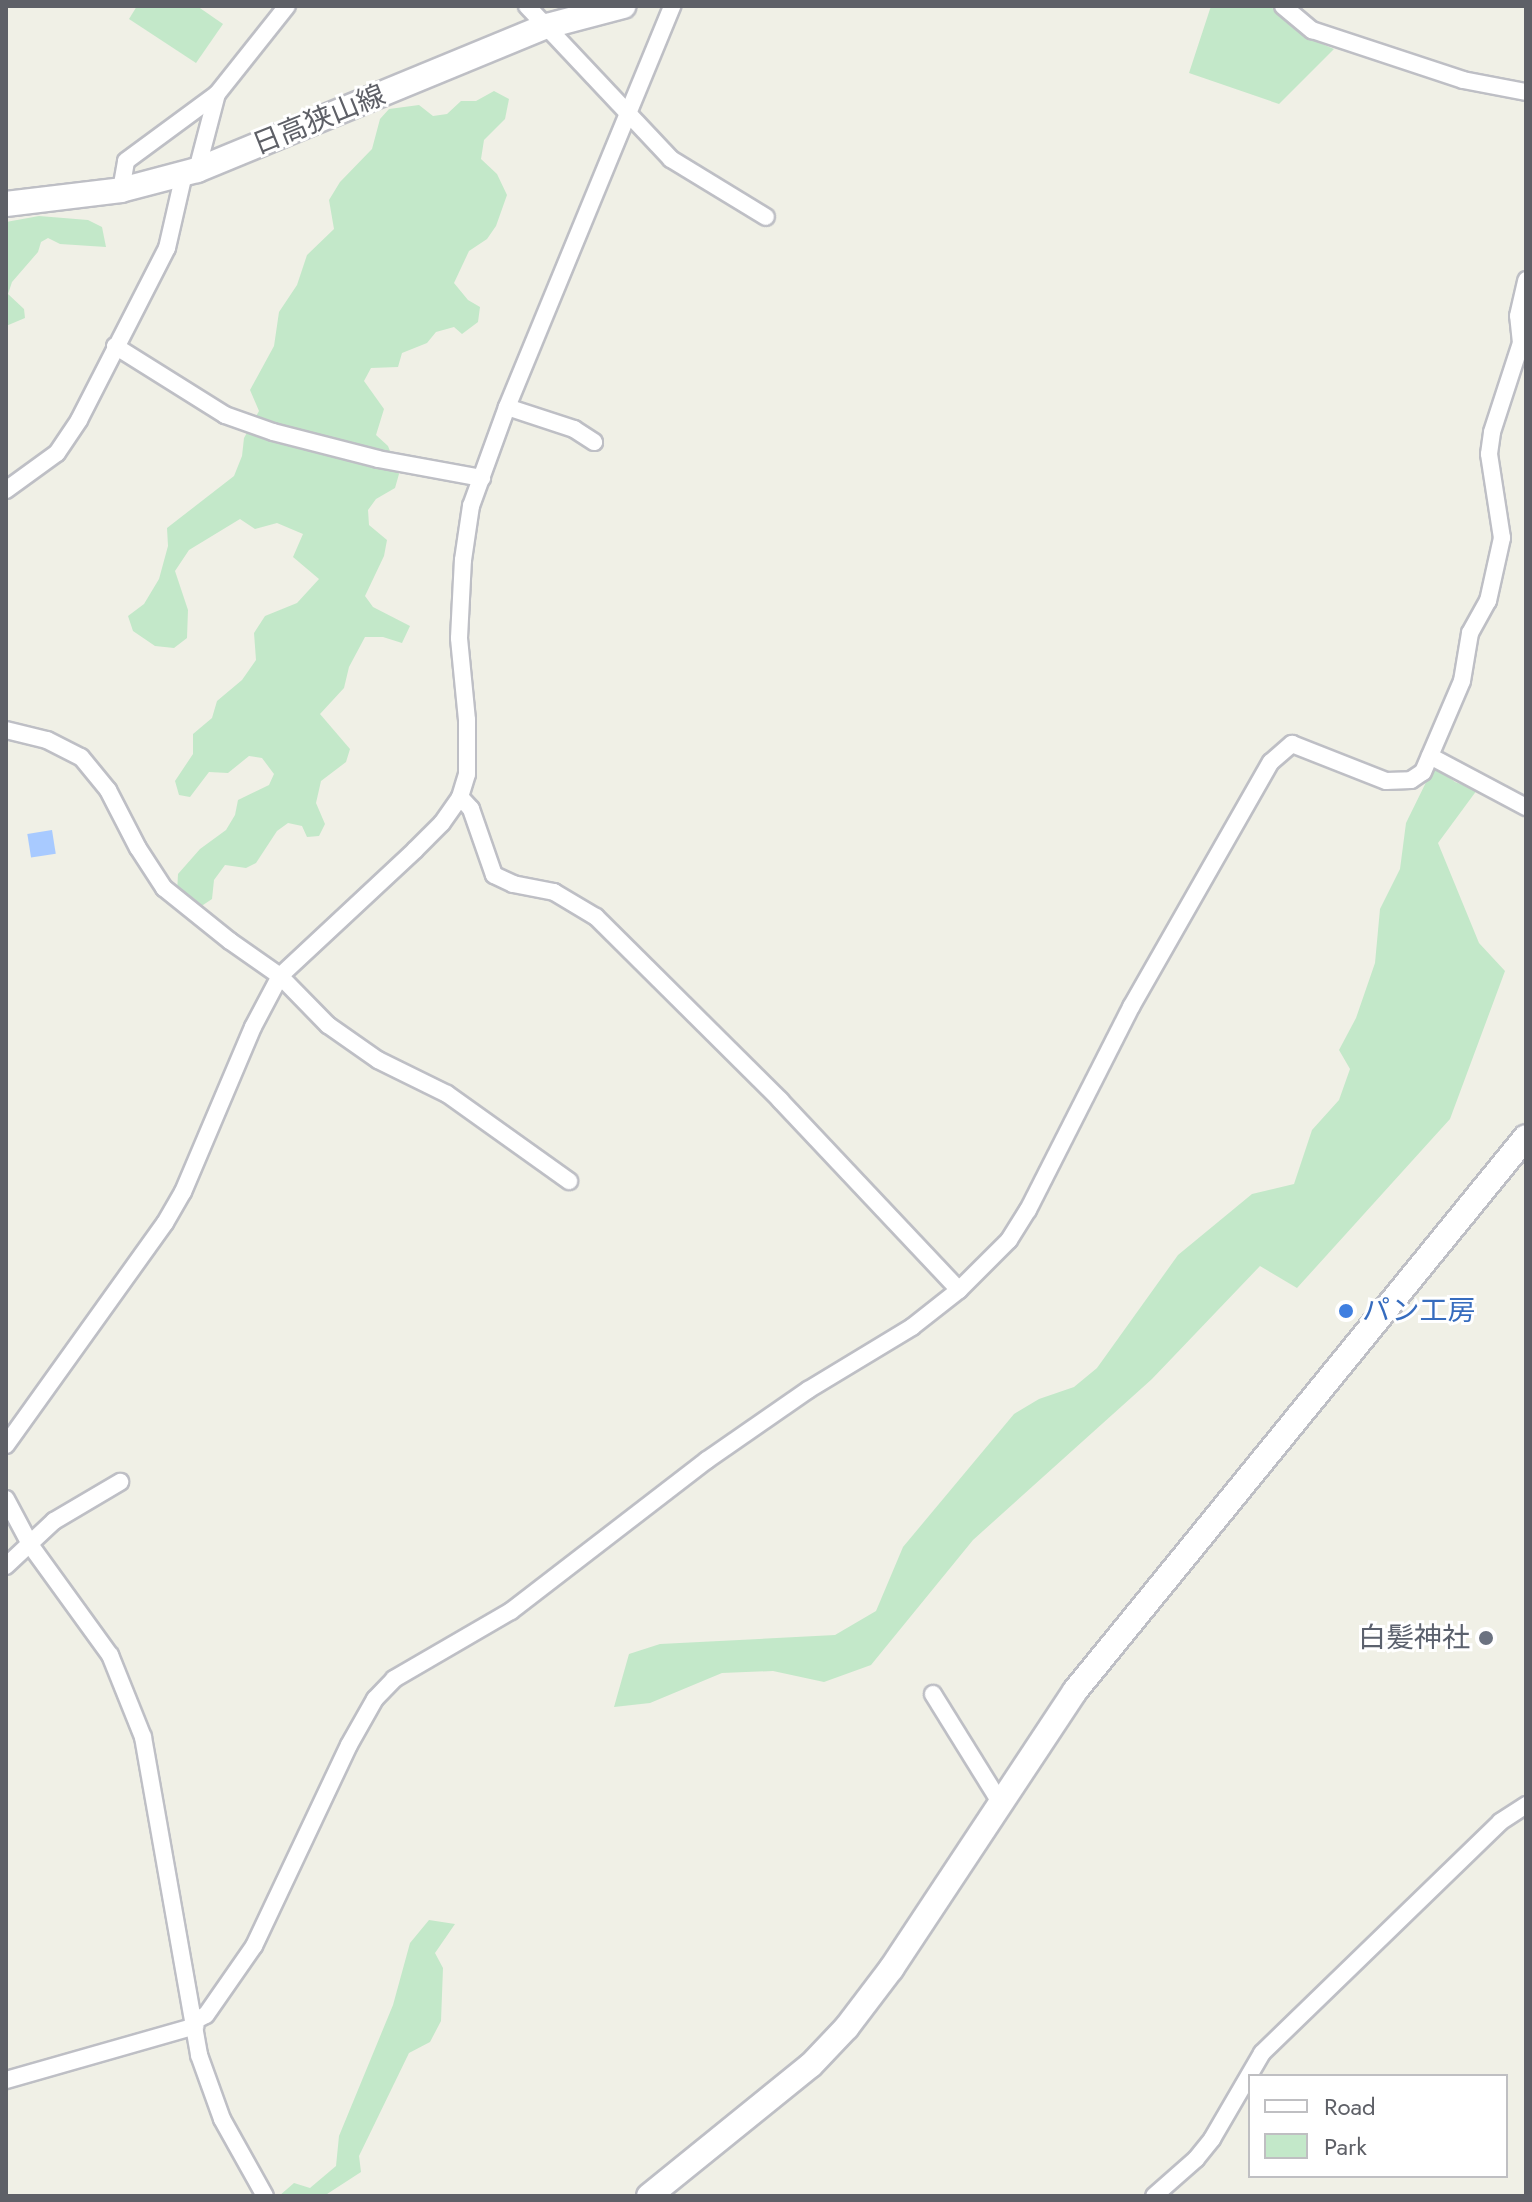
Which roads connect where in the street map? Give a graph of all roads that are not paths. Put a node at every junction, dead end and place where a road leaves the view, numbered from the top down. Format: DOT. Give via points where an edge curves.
graph roads {
  1 [pos="287,6"];
  2 [pos="527,6"];
  3 [pos="623,6"];
  4 [pos="672,6"];
  5 [pos="1283,6"];
  6 [pos="547,26"];
  7 [pos="1526,92"];
  8 [pos="217,94"];
  9 [pos="627,109"];
  10 [pos="191,172"];
  11 [pos="121,190"];
  12 [pos="6,204"];
  13 [pos="766,217"];
  14 [pos="1526,280"];
  15 [pos="115,346"];
  16 [pos="507,407"];
  17 [pos="594,442"];
  18 [pos="482,478"];
  19 [pos="6,490"];
  20 [pos="6,730"];
  21 [pos="1430,756"];
  22 [pos="460,797"];
  23 [pos="1526,807"];
  24 [pos="280,976"];
  25 [pos="1526,1137"];
  26 [pos="569,1181"];
  27 [pos="959,1290"];
  28 [pos="6,1445"];
  29 [pos="120,1482"];
  30 [pos="6,1499"];
  31 [pos="31,1546"];
  32 [pos="6,1566"];
  33 [pos="933,1694"];
  34 [pos="1000,1802"];
  35 [pos="1526,1805"];
  36 [pos="194,2024"];
  37 [pos="1250,2074"];
  38 [pos="1248,2077"];
  39 [pos="6,2080"];
  40 [pos="265,2196"];
  41 [pos="649,2196"];
  42 [pos="1154,2196"];
  1 -- 8 [label="street"];
  2 -- 6 [label="street"];
  3 -- 6 [label="street, 日高狭山線"];
  4 -- 9 [label="street"];
  5 -- 7 [label="street" via="1312,30 1463,80"];
  6 -- 9 [label="street"];
  6 -- 10 [label="street, 日高狭山線"];
  8 -- 10 [label="street"];
  8 -- 11 [label="street" via="126,161"];
  9 -- 13 [label="street" via="671,159"];
  9 -- 16 [label="street"];
  10 -- 11 [label="street, 日高狭山線"];
  10 -- 15 [label="street" via="167,248"];
  11 -- 12 [label="street, 日高狭山線"];
  14 -- 21 [label="street" via="1518,316 1521,343 1489,454 1502,538 1488,601 1470,633 1462,681"];
  15 -- 18 [label="street" via="225,415 378,459"];
  15 -- 19 [label="street" via="57,453"];
  16 -- 17 [label="street" via="574,429"];
  16 -- 18 [label="street"];
  18 -- 22 [label="street" via="471,506 463,560 459,638 467,774"];
  20 -- 24 [label="street" via="47,740 81,757 108,790 164,888"];
  21 -- 23 [label="street"];
  21 -- 27 [label="street" via="1423,772 1396,783 1292,744 1271,762 1131,1007 1028,1210 1009,1240"];
  22 -- 24 [label="street" via="415,850"];
  22 -- 27 [label="street" via="471,809 494,875 576,901 596,917 780,1100"];
  24 -- 26 [label="street" via="358,1048 447,1094"];
  24 -- 28 [label="street" via="171,1213"];
  25 -- 34 [label="street" via="1117,1635"];
  27 -- 36 [label="street" via="912,1327 707,1460 511,1611 394,1679 375,1699 349,1745 254,1946 206,2015"];
  29 -- 31 [label="street" via="54,1521"];
  30 -- 31 [label="street"];
  31 -- 32 [label="street"];
  31 -- 36 [label="street" via="110,1655 143,1737"];
  33 -- 34 [label="street"];
  34 -- 41 [label="street" via="847,2027 811,2065"];
  35 -- 37 [label="street" via="1500,1822 1262,2053"];
  36 -- 39 [label="street"];
  36 -- 40 [label="street" via="222,2119"];
  38 -- 42 [label="street" via="1212,2139"];
}
